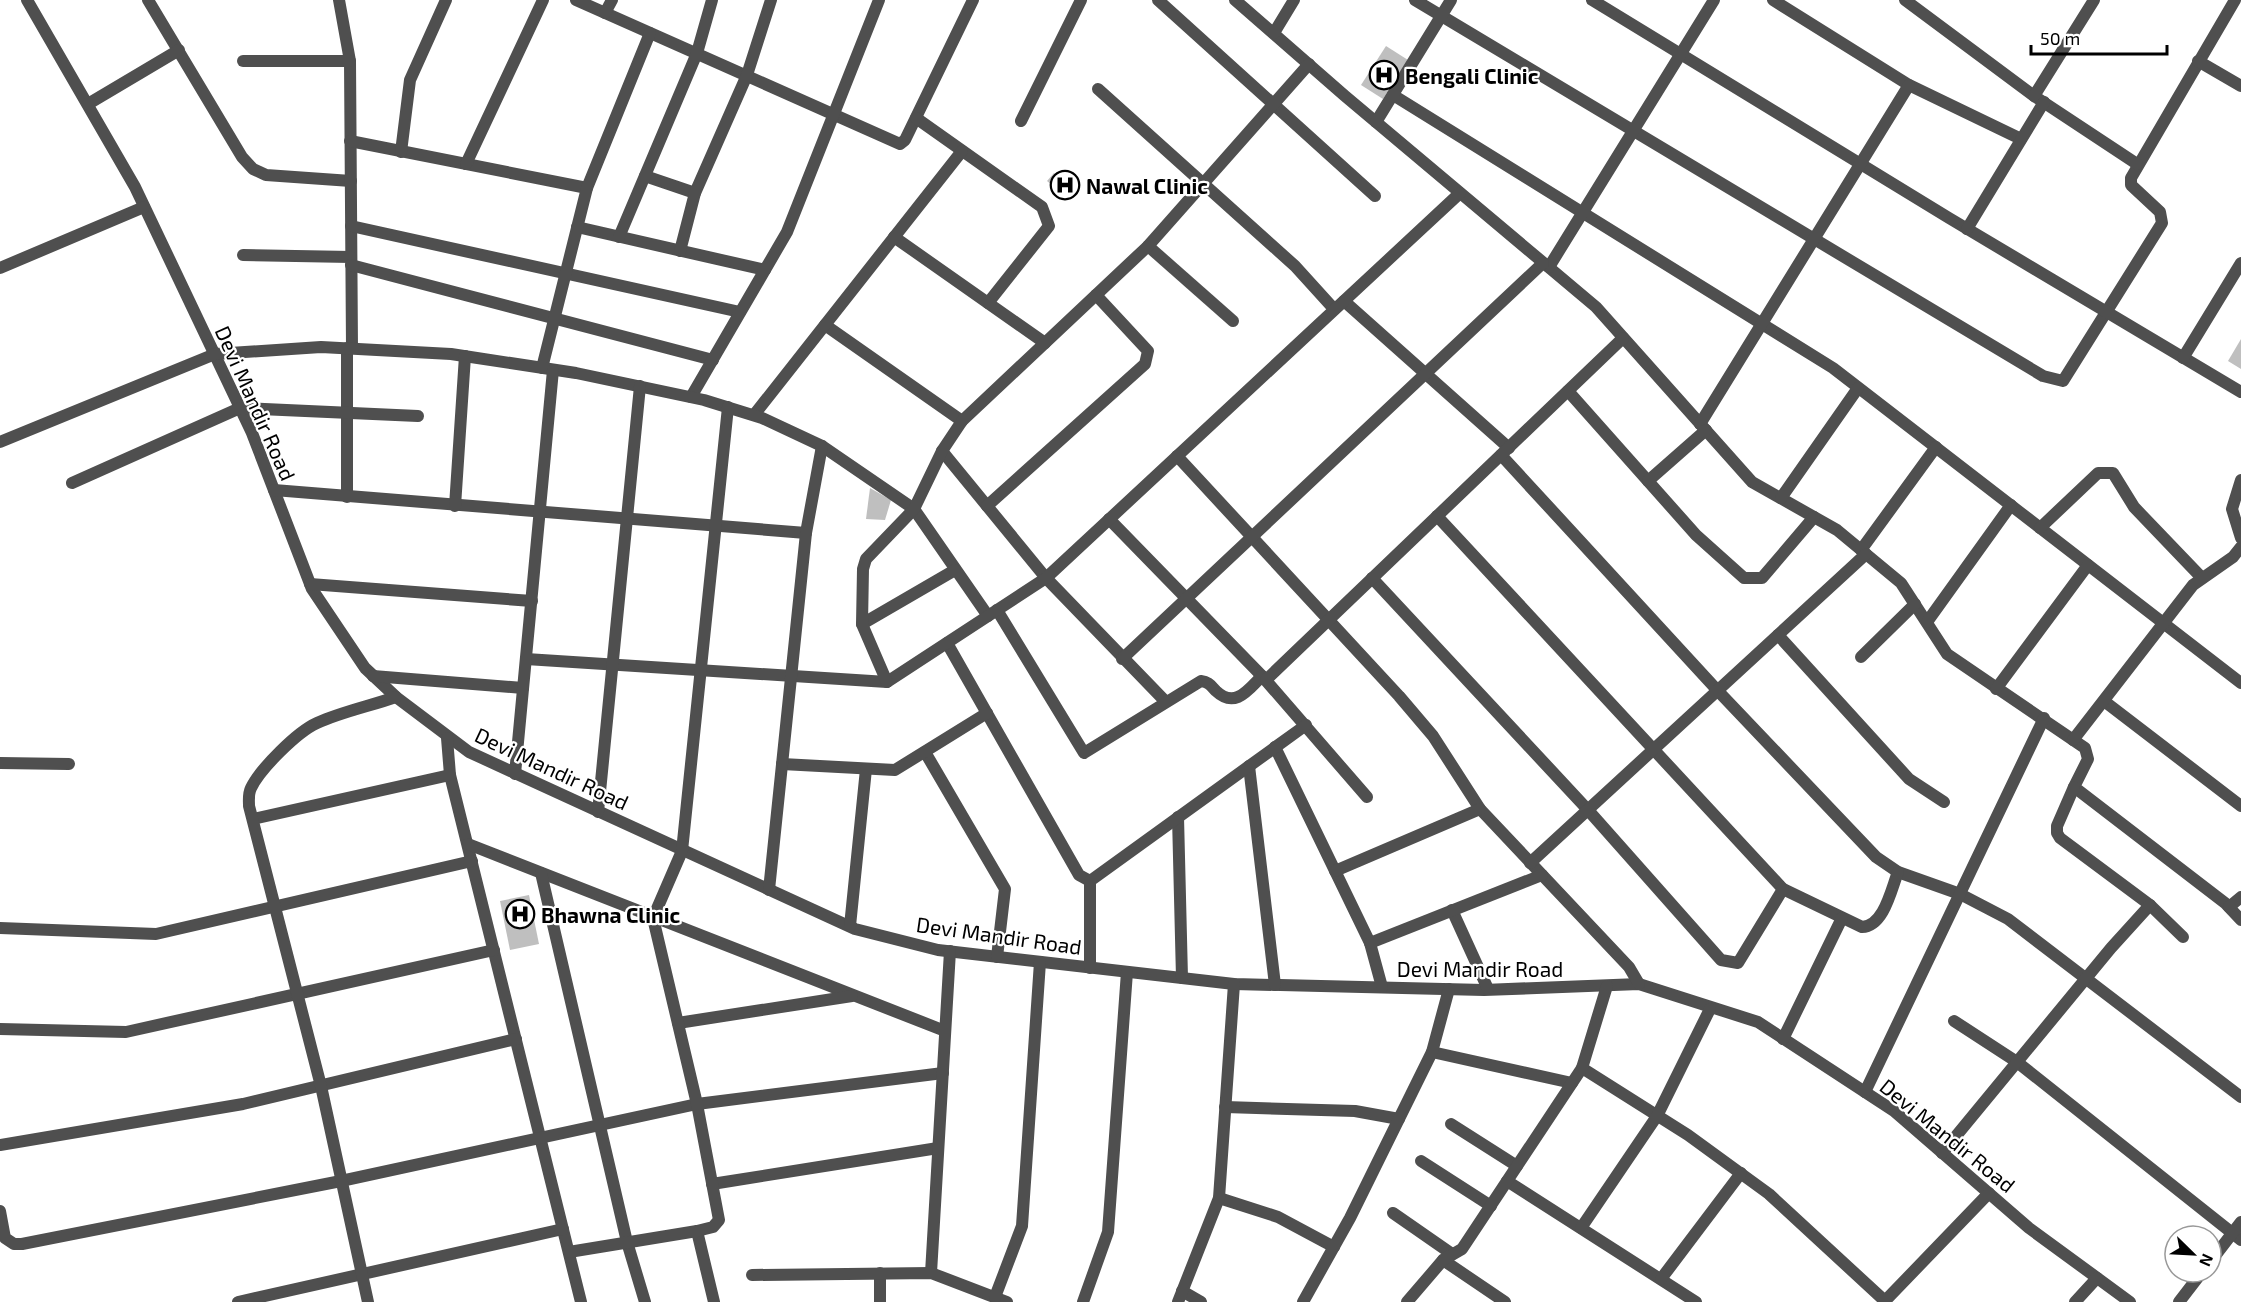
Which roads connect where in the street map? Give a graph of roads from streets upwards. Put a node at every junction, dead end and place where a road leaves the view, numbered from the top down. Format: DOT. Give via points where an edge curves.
graph roads {
  1 [pos="27,0"];
  2 [pos="148,0"];
  3 [pos="339,0"];
  4 [pos="446,0"];
  5 [pos="543,0"];
  6 [pos="576,0"];
  7 [pos="612,0"];
  8 [pos="712,0"];
  9 [pos="771,0"];
  10 [pos="879,0"];
  11 [pos="973,0"];
  12 [pos="1081,0"];
  13 [pos="1158,0"];
  14 [pos="1235,0"];
  15 [pos="1294,0"];
  16 [pos="1415,0"];
  17 [pos="1451,0"];
  18 [pos="1592,0"];
  19 [pos="1714,0"];
  20 [pos="1773,0"];
  21 [pos="2094,0"];
  22 [pos="2235,0"];
  23 [pos="1913,2"];
  24 [pos="605,13"];
  25 [pos="1441,16"];
  26 [pos="650,33"];
  27 [pos="1274,33"];
  28 [pos="179,50"];
  29 [pos="697,53"];
  30 [pos="1680,54"];
  31 [pos="243,61"];
  32 [pos="350,61"];
  33 [pos="2198,61"];
  34 [pos="1308,64"];
  35 [pos="747,75"];
  36 [pos="1909,85"];
  37 [pos="2241,86"];
  38 [pos="1098,89"];
  39 [pos="1393,95"];
  40 [pos="2039,99"];
  41 [pos="88,105"];
  42 [pos="1273,105"];
  43 [pos="832,113"];
  44 [pos="916,118"];
  45 [pos="1021,121"];
  46 [pos="1376,123"];
  47 [pos="1633,131"];
  48 [pos="2021,139"];
  49 [pos="350,141"];
  50 [pos="962,151"];
  51 [pos="401,152"];
  52 [pos="466,164"];
  53 [pos="1861,164"];
  54 [pos="2137,165"];
  55 [pos="645,176"];
  56 [pos="351,181"];
  57 [pos="1203,184"];
  58 [pos="587,188"];
  59 [pos="695,193"];
  60 [pos="1460,193"];
  61 [pos="1375,196"];
  62 [pos="144,207"];
  63 [pos="1583,213"];
  64 [pos="351,226"];
  65 [pos="577,227"];
  66 [pos="1966,229"];
  67 [pos="619,237"];
  68 [pos="894,237"];
  69 [pos="1814,241"];
  70 [pos="1148,246"];
  71 [pos="680,251"];
  72 [pos="243,255"];
  73 [pos="351,261"];
  74 [pos="2241,262"];
  75 [pos="1546,265"];
  76 [pos="0,268"];
  77 [pos="765,270"];
  78 [pos="565,273"];
  79 [pos="1096,295"];
  80 [pos="1344,301"];
  81 [pos="988,303"];
  82 [pos="1334,309"];
  83 [pos="740,312"];
  84 [pos="2106,312"];
  85 [pos="554,318"];
  86 [pos="1233,321"];
  87 [pos="825,324"];
  88 [pos="1762,324"];
  89 [pos="1623,338"];
  90 [pos="1046,343"];
  91 [pos="349,348"];
  92 [pos="215,354"];
  93 [pos="465,356"];
  94 [pos="2183,358"];
  95 [pos="713,360"];
  96 [pos="547,369"];
  97 [pos="1426,372"];
  98 [pos="640,386"];
  99 [pos="1858,388"];
  100 [pos="1568,391"];
  101 [pos="2241,392"];
  102 [pos="691,397"];
  103 [pos="728,407"];
  104 [pos="240,408"];
  105 [pos="347,413"];
  106 [pos="754,415"];
  107 [pos="418,416"];
  108 [pos="962,421"];
  109 [pos="1703,427"];
  110 [pos="0,442"];
  111 [pos="822,446"];
  112 [pos="1936,447"];
  113 [pos="942,451"];
  114 [pos="1505,451"];
  115 [pos="1177,456"];
  116 [pos="2241,480"];
  117 [pos="1648,481"];
  118 [pos="72,483"];
  119 [pos="274,490"];
  120 [pos="347,496"];
  121 [pos="1781,498"];
  122 [pos="2011,505"];
  123 [pos="455,506"];
  124 [pos="987,507"];
  125 [pos="914,509"];
  126 [pos="540,512"];
  127 [pos="1437,516"];
  128 [pos="1814,517"];
  129 [pos="627,519"];
  130 [pos="1109,519"];
  131 [pos="716,526"];
  132 [pos="2040,528"];
  133 [pos="806,533"];
  134 [pos="1251,537"];
  135 [pos="2241,538"];
  136 [pos="2241,547"];
  137 [pos="1863,552"];
  138 [pos="2088,564"];
  139 [pos="955,570"];
  140 [pos="1372,578"];
  141 [pos="2202,578"];
  142 [pos="1046,579"];
  143 [pos="310,584"];
  144 [pos="1187,597"];
  145 [pos="532,601"];
  146 [pos="1915,604"];
  147 [pos="993,613"];
  148 [pos="1328,620"];
  149 [pos="1927,622"];
  150 [pos="2165,623"];
  151 [pos="862,624"];
  152 [pos="1778,635"];
  153 [pos="947,643"];
  154 [pos="1860,657"];
  155 [pos="526,658"];
  156 [pos="1122,659"];
  157 [pos="612,664"];
  158 [pos="701,670"];
  159 [pos="373,676"];
  160 [pos="791,676"];
  161 [pos="1264,678"];
  162 [pos="887,682"];
  163 [pos="2241,682"];
  164 [pos="524,688"];
  165 [pos="1996,689"];
  166 [pos="1718,691"];
  167 [pos="396,697"];
  168 [pos="1164,701"];
  169 [pos="2104,701"];
  170 [pos="987,713"];
  171 [pos="2044,718"];
  172 [pos="1306,724"];
  173 [pos="447,738"];
  174 [pos="2073,740"];
  175 [pos="1275,747"];
  176 [pos="1652,751"];
  177 [pos="925,752"];
  178 [pos="0,763"];
  179 [pos="69,764"];
  180 [pos="782,764"];
  181 [pos="1249,766"];
  182 [pos="866,769"];
  183 [pos="515,774"];
  184 [pos="450,775"];
  185 [pos="2074,787"];
  186 [pos="1367,797"];
  187 [pos="1944,802"];
  188 [pos="2241,806"];
  189 [pos="1480,809"];
  190 [pos="1588,810"];
  191 [pos="597,812"];
  192 [pos="1178,817"];
  193 [pos="253,819"];
  194 [pos="468,844"];
  195 [pos="682,851"];
  196 [pos="472,861"];
  197 [pos="1530,863"];
  198 [pos="1335,871"];
  199 [pos="1898,872"];
  200 [pos="541,873"];
  201 [pos="1542,875"];
  202 [pos="1090,881"];
  203 [pos="1783,889"];
  204 [pos="769,890"];
  205 [pos="1960,894"];
  206 [pos="2241,897"];
  207 [pos="2150,905"];
  208 [pos="276,907"];
  209 [pos="2229,908"];
  210 [pos="1452,910"];
  211 [pos="653,918"];
  212 [pos="1842,918"];
  213 [pos="2241,920"];
  214 [pos="850,926"];
  215 [pos="0,928"];
  216 [pos="2183,937"];
  217 [pos="1370,943"];
  218 [pos="494,950"];
  219 [pos="950,951"];
  220 [pos="997,957"];
  221 [pos="1040,962"];
  222 [pos="1090,968"];
  223 [pos="1128,972"];
  224 [pos="1182,978"];
  225 [pos="2086,978"];
  226 [pos="1234,984"];
  227 [pos="1639,984"];
  228 [pos="1275,985"];
  229 [pos="1607,986"];
  230 [pos="1382,987"];
  231 [pos="1449,989"];
  232 [pos="1488,989"];
  233 [pos="298,995"];
  234 [pos="854,995"];
  235 [pos="1710,1009"];
  236 [pos="1954,1020"];
  237 [pos="678,1023"];
  238 [pos="0,1029"];
  239 [pos="945,1031"];
  240 [pos="516,1039"];
  241 [pos="1784,1039"];
  242 [pos="1432,1052"];
  243 [pos="2017,1062"];
  244 [pos="1582,1068"];
  245 [pos="943,1073"];
  246 [pos="1572,1083"];
  247 [pos="321,1086"];
  248 [pos="1865,1092"];
  249 [pos="2241,1096"];
  250 [pos="697,1104"];
  251 [pos="1225,1107"];
  252 [pos="1658,1116"];
  253 [pos="1399,1119"];
  254 [pos="600,1124"];
  255 [pos="1451,1124"];
  256 [pos="540,1136"];
  257 [pos="0,1145"];
  258 [pos="938,1148"];
  259 [pos="1942,1153"];
  260 [pos="1421,1161"];
  261 [pos="1517,1166"];
  262 [pos="1740,1173"];
  263 [pos="341,1181"];
  264 [pos="1508,1181"];
  265 [pos="712,1184"];
  266 [pos="1989,1193"];
  267 [pos="1219,1198"];
  268 [pos="1491,1206"];
  269 [pos="1393,1213"];
  270 [pos="0,1218"];
  271 [pos="2241,1222"];
  272 [pos="1581,1228"];
  273 [pos="563,1229"];
  274 [pos="697,1231"];
  275 [pos="2237,1237"];
  276 [pos="627,1242"];
  277 [pos="1334,1247"];
  278 [pos="2223,1250"];
  279 [pos="569,1252"];
  280 [pos="1447,1257"];
  281 [pos="880,1273"];
  282 [pos="931,1273"];
  283 [pos="362,1274"];
  284 [pos="752,1275"];
  285 [pos="2097,1278"];
  286 [pos="1661,1279"];
  287 [pos="2193,1284"];
  288 [pos="1180,1297"];
  289 [pos="1001,1300"];
  290 [pos="238,1302"];
  291 [pos="368,1302"];
  292 [pos="581,1302"];
  293 [pos="645,1302"];
  294 [pos="714,1302"];
  295 [pos="880,1302"];
  296 [pos="1083,1302"];
  297 [pos="1201,1302"];
  298 [pos="1303,1302"];
  299 [pos="1407,1302"];
  300 [pos="1504,1302"];
  301 [pos="1696,1302"];
  302 [pos="1885,1302"];
  303 [pos="2075,1302"];
  304 [pos="2130,1302"];
  305 [pos="2179,1302"];
  1 -- 41 [label="street, Devi Mandir Road"];
  2 -- 28 [label="street"];
  3 -- 32 [label="street"];
  4 -- 51 [label="street" via="410,80"];
  5 -- 52 [label="street"];
  6 -- 24 [label="street"];
  7 -- 24 [label="street"];
  8 -- 29 [label="street"];
  9 -- 35 [label="street"];
  10 -- 43 [label="street"];
  11 -- 44 [label="street"];
  12 -- 45 [label="street"];
  13 -- 42 [label="street"];
  14 -- 27 [label="street"];
  15 -- 27 [label="street"];
  16 -- 25 [label="street"];
  17 -- 25 [label="street"];
  18 -- 30 [label="street"];
  19 -- 30 [label="street"];
  20 -- 36 [label="street"];
  21 -- 40 [label="street"];
  22 -- 33 [label="street"];
  23 -- 40 [label="street"];
  24 -- 26 [label="street"];
  25 -- 39 [label="street"];
  25 -- 47 [label="street"];
  26 -- 29 [label="street"];
  26 -- 58 [label="street"];
  27 -- 34 [label="street"];
  28 -- 41 [label="street"];
  28 -- 56 [label="street" via="253,170 266,175"];
  29 -- 35 [label="street"];
  29 -- 55 [label="street"];
  30 -- 47 [label="street"];
  30 -- 53 [label="street"];
  31 -- 32 [label="street"];
  32 -- 49 [label="street"];
  33 -- 37 [label="street"];
  33 -- 54 [label="street"];
  34 -- 42 [label="street"];
  34 -- 46 [label="street"];
  35 -- 43 [label="street"];
  35 -- 59 [label="street"];
  36 -- 48 [label="street"];
  36 -- 53 [label="street"];
  38 -- 57 [label="street"];
  39 -- 46 [label="street"];
  39 -- 63 [label="street"];
  40 -- 48 [label="street"];
  40 -- 54 [label="street"];
  41 -- 62 [label="street, Devi Mandir Road"];
  42 -- 57 [label="street"];
  42 -- 61 [label="street"];
  43 -- 44 [label="street" via="900,144"];
  43 -- 77 [label="street" via="787,232"];
  44 -- 50 [label="street"];
  46 -- 60 [label="street"];
  47 -- 63 [label="street"];
  47 -- 69 [label="street"];
  48 -- 66 [label="street"];
  49 -- 51 [label="street"];
  49 -- 56 [label="street"];
  50 -- 68 [label="street"];
  50 -- 81 [label="street" via="1042,207 1049,226"];
  51 -- 52 [label="street"];
  52 -- 58 [label="street"];
  53 -- 66 [label="street"];
  53 -- 69 [label="street"];
  54 -- 84 [label="street" via="2131,185 2160,212 2162,223"];
  55 -- 59 [label="street"];
  55 -- 67 [label="street"];
  56 -- 64 [label="street"];
  57 -- 70 [label="street"];
  57 -- 82 [label="street" via="1295,266"];
  58 -- 65 [label="street"];
  59 -- 71 [label="street"];
  60 -- 75 [label="street"];
  60 -- 80 [label="street"];
  62 -- 76 [label="street"];
  62 -- 92 [label="street, Devi Mandir Road"];
  63 -- 75 [label="street"];
  63 -- 88 [label="street"];
  64 -- 73 [label="street"];
  64 -- 78 [label="street"];
  65 -- 67 [label="street"];
  65 -- 78 [label="street"];
  66 -- 84 [label="street"];
  67 -- 71 [label="street"];
  68 -- 81 [label="street"];
  68 -- 87 [label="street"];
  69 -- 84 [label="street" via="2054,380 2063,381 2069,375"];
  69 -- 88 [label="street"];
  70 -- 79 [label="street"];
  70 -- 86 [label="street"];
  71 -- 77 [label="street"];
  72 -- 73 [label="street"];
  73 -- 85 [label="street"];
  73 -- 91 [label="street"];
  74 -- 94 [label="street"];
  75 -- 89 [label="street" via="1596,308"];
  75 -- 97 [label="street"];
  77 -- 83 [label="street"];
  78 -- 83 [label="street"];
  78 -- 85 [label="street"];
  79 -- 90 [label="street"];
  79 -- 124 [label="street" via="1148,351 1145,364"];
  80 -- 82 [label="street"];
  80 -- 97 [label="street"];
  81 -- 90 [label="street"];
  82 -- 115 [label="street"];
  83 -- 95 [label="street"];
  84 -- 94 [label="street"];
  85 -- 95 [label="street"];
  85 -- 96 [label="street"];
  87 -- 106 [label="street"];
  87 -- 108 [label="street"];
  88 -- 99 [label="street"];
  88 -- 109 [label="street"];
  89 -- 100 [label="street"];
  89 -- 109 [label="street"];
  90 -- 108 [label="street"];
  91 -- 92 [label="street"];
  91 -- 93 [label="street"];
  91 -- 105 [label="street"];
  92 -- 104 [label="street, Devi Mandir Road"];
  92 -- 110 [label="street"];
  93 -- 96 [label="street"];
  93 -- 123 [label="street"];
  94 -- 101 [label="street"];
  95 -- 102 [label="street"];
  96 -- 98 [label="street"];
  96 -- 126 [label="street"];
  97 -- 114 [label="street"];
  97 -- 134 [label="street"];
  98 -- 102 [label="street"];
  98 -- 129 [label="street"];
  99 -- 112 [label="street"];
  99 -- 121 [label="street"];
  100 -- 114 [label="street"];
  100 -- 117 [label="street"];
  102 -- 103 [label="street"];
  103 -- 106 [label="street"];
  103 -- 131 [label="street"];
  104 -- 105 [label="street"];
  104 -- 118 [label="street"];
  104 -- 119 [label="street, Devi Mandir Road"];
  105 -- 107 [label="street"];
  105 -- 120 [label="street"];
  106 -- 111 [label="street"];
  108 -- 113 [label="street"];
  109 -- 117 [label="street"];
  109 -- 121 [label="street" via="1752,482"];
  111 -- 125 [label="street"];
  111 -- 133 [label="street"];
  112 -- 122 [label="street"];
  112 -- 137 [label="street"];
  113 -- 124 [label="street"];
  113 -- 125 [label="street"];
  114 -- 127 [label="street"];
  114 -- 166 [label="street"];
  115 -- 130 [label="street"];
  115 -- 134 [label="street"];
  116 -- 135 [label="street" via="2232,509"];
  117 -- 128 [label="street" via="1696,535 1744,578 1762,578"];
  119 -- 120 [label="street"];
  119 -- 143 [label="street, Devi Mandir Road"];
  120 -- 123 [label="street"];
  121 -- 128 [label="street"];
  122 -- 132 [label="street"];
  122 -- 149 [label="street"];
  123 -- 126 [label="street"];
  124 -- 142 [label="street"];
  125 -- 139 [label="street"];
  125 -- 151 [label="street" via="866,559"];
  126 -- 129 [label="street"];
  126 -- 145 [label="street"];
  127 -- 140 [label="street"];
  127 -- 176 [label="street"];
  128 -- 137 [label="street"];
  129 -- 131 [label="street"];
  129 -- 157 [label="street"];
  130 -- 142 [label="street"];
  130 -- 144 [label="street"];
  131 -- 133 [label="street"];
  131 -- 158 [label="street"];
  132 -- 138 [label="street"];
  132 -- 141 [label="street" via="2098,473 2113,473 2134,507"];
  133 -- 160 [label="street"];
  134 -- 144 [label="street"];
  134 -- 148 [label="street"];
  136 -- 141 [label="street"];
  137 -- 146 [label="street" via="1901,584"];
  137 -- 152 [label="street"];
  138 -- 150 [label="street"];
  138 -- 165 [label="street"];
  139 -- 147 [label="street"];
  139 -- 151 [label="street"];
  140 -- 148 [label="street"];
  140 -- 190 [label="street"];
  141 -- 150 [label="street"];
  142 -- 147 [label="street"];
  142 -- 156 [label="street"];
  143 -- 145 [label="street"];
  143 -- 159 [label="street, Devi Mandir Road"];
  144 -- 156 [label="street"];
  144 -- 161 [label="street"];
  145 -- 155 [label="street"];
  146 -- 149 [label="street"];
  146 -- 154 [label="street"];
  147 -- 153 [label="street"];
  147 -- 168 [label="street" via="1084,753"];
  148 -- 161 [label="street"];
  148 -- 189 [label="street" via="1433,736"];
  149 -- 165 [label="street" via="1947,654"];
  150 -- 163 [label="street"];
  150 -- 169 [label="street"];
  151 -- 162 [label="street"];
  152 -- 166 [label="street"];
  152 -- 187 [label="street" via="1909,779"];
  153 -- 162 [label="street"];
  153 -- 170 [label="street"];
  155 -- 157 [label="street"];
  155 -- 164 [label="street"];
  156 -- 168 [label="street"];
  157 -- 158 [label="street"];
  157 -- 191 [label="street"];
  158 -- 160 [label="street"];
  158 -- 195 [label="street"];
  159 -- 164 [label="street"];
  159 -- 167 [label="street, Devi Mandir Road"];
  160 -- 162 [label="street"];
  160 -- 180 [label="street"];
  161 -- 168 [label="street" via="1231,700 1201,681"];
  161 -- 172 [label="street"];
  164 -- 183 [label="street"];
  165 -- 171 [label="street"];
  166 -- 176 [label="street"];
  166 -- 199 [label="street" via="1876,857"];
  167 -- 173 [label="street, Devi Mandir Road"];
  167 -- 193 [label="street" via="316,723 295,738 251,787 249,806"];
  169 -- 174 [label="street"];
  169 -- 188 [label="street"];
  170 -- 177 [label="street"];
  170 -- 202 [label="street" via="1079,875"];
  171 -- 174 [label="street"];
  171 -- 205 [label="street"];
  172 -- 175 [label="street"];
  172 -- 186 [label="street"];
  173 -- 183 [label="street, Devi Mandir Road"];
  173 -- 184 [label="street"];
  174 -- 185 [label="street" via="2088,753"];
  175 -- 181 [label="street"];
  175 -- 198 [label="street"];
  176 -- 190 [label="street"];
  176 -- 203 [label="street"];
  177 -- 182 [label="street" via="895,770"];
  177 -- 220 [label="street" via="1005,889"];
  178 -- 179 [label="street"];
  180 -- 182 [label="street"];
  180 -- 204 [label="street"];
  181 -- 192 [label="street"];
  181 -- 228 [label="street"];
  182 -- 214 [label="street"];
  183 -- 191 [label="street, Devi Mandir Road"];
  184 -- 193 [label="street"];
  184 -- 194 [label="street"];
  185 -- 207 [label="street" via="2056,833"];
  185 -- 209 [label="street"];
  189 -- 197 [label="street"];
  189 -- 198 [label="street"];
  190 -- 197 [label="street"];
  190 -- 203 [label="street" via="1721,960 1730,964 1738,963"];
  191 -- 195 [label="street, Devi Mandir Road"];
  192 -- 202 [label="street"];
  192 -- 224 [label="street"];
  193 -- 208 [label="street"];
  194 -- 196 [label="street"];
  194 -- 200 [label="street"];
  195 -- 204 [label="street, Devi Mandir Road"];
  195 -- 211 [label="street"];
  196 -- 208 [label="street"];
  196 -- 218 [label="street"];
  197 -- 201 [label="street"];
  198 -- 217 [label="street"];
  199 -- 205 [label="street"];
  199 -- 212 [label="street" via="1878,921 1871,927"];
  200 -- 211 [label="street"];
  200 -- 254 [label="street"];
  201 -- 210 [label="street"];
  201 -- 227 [label="street" via="1629,967"];
  202 -- 222 [label="street"];
  203 -- 212 [label="street"];
  204 -- 214 [label="street, Devi Mandir Road"];
  205 -- 225 [label="street" via="2008,919"];
  205 -- 248 [label="street"];
  206 -- 209 [label="street"];
  207 -- 216 [label="street"];
  207 -- 225 [label="street"];
  208 -- 215 [label="street" via="156,934"];
  208 -- 233 [label="street"];
  209 -- 213 [label="street"];
  210 -- 217 [label="street"];
  210 -- 232 [label="street"];
  211 -- 234 [label="street"];
  211 -- 237 [label="street"];
  212 -- 241 [label="street"];
  214 -- 219 [label="street, Devi Mandir Road"];
  217 -- 230 [label="street"];
  218 -- 233 [label="street"];
  218 -- 240 [label="street"];
  219 -- 220 [label="street, Devi Mandir Road"];
  219 -- 239 [label="street"];
  220 -- 221 [label="street, Devi Mandir Road"];
  221 -- 222 [label="street, Devi Mandir Road"];
  221 -- 289 [label="street" via="1022,1226"];
  222 -- 223 [label="street, Devi Mandir Road"];
  223 -- 224 [label="street, Devi Mandir Road"];
  223 -- 296 [label="street" via="1108,1232"];
  224 -- 226 [label="street, Devi Mandir Road"];
  225 -- 243 [label="street"];
  225 -- 249 [label="street"];
  226 -- 228 [label="street, Devi Mandir Road"];
  226 -- 251 [label="street"];
  227 -- 229 [label="street, Devi Mandir Road"];
  227 -- 235 [label="street, Devi Mandir Road"];
  228 -- 230 [label="street, Devi Mandir Road"];
  229 -- 232 [label="street, Devi Mandir Road"];
  229 -- 244 [label="street"];
  230 -- 231 [label="street, Devi Mandir Road"];
  231 -- 232 [label="street, Devi Mandir Road"];
  231 -- 242 [label="street"];
  233 -- 238 [label="street" via="126,1032"];
  233 -- 247 [label="street"];
  234 -- 237 [label="street"];
  234 -- 239 [label="street"];
  235 -- 241 [label="street, Devi Mandir Road" via="1758,1022"];
  235 -- 252 [label="street"];
  236 -- 243 [label="street"];
  237 -- 250 [label="street"];
  239 -- 245 [label="street"];
  240 -- 247 [label="street"];
  240 -- 256 [label="street"];
  241 -- 248 [label="street, Devi Mandir Road"];
  242 -- 246 [label="street"];
  242 -- 253 [label="street"];
  243 -- 259 [label="street"];
  243 -- 275 [label="street"];
  244 -- 246 [label="street"];
  244 -- 252 [label="street"];
  245 -- 250 [label="street"];
  245 -- 258 [label="street"];
  246 -- 261 [label="street"];
  247 -- 257 [label="street" via="243,1104"];
  247 -- 263 [label="street"];
  248 -- 259 [label="street, Devi Mandir Road" via="1894,1111"];
  250 -- 254 [label="street"];
  250 -- 265 [label="street"];
  251 -- 253 [label="street" via="1355,1111"];
  251 -- 267 [label="street"];
  252 -- 262 [label="street"];
  252 -- 272 [label="street"];
  253 -- 277 [label="street"];
  254 -- 256 [label="street"];
  254 -- 276 [label="street"];
  255 -- 261 [label="street"];
  256 -- 263 [label="street"];
  256 -- 273 [label="street"];
  258 -- 265 [label="street"];
  258 -- 282 [label="street"];
  259 -- 266 [label="street, Devi Mandir Road"];
  260 -- 268 [label="street"];
  261 -- 264 [label="street"];
  262 -- 286 [label="street"];
  262 -- 302 [label="street" via="1769,1194"];
  263 -- 270 [label="street" via="22,1244 8,1241"];
  263 -- 283 [label="street"];
  264 -- 268 [label="street"];
  264 -- 272 [label="street"];
  265 -- 274 [label="street" via="719,1220 713,1227"];
  266 -- 285 [label="street, Devi Mandir Road"];
  266 -- 302 [label="street"];
  267 -- 277 [label="street" via="1278,1217"];
  267 -- 288 [label="street"];
  268 -- 280 [label="street" via="1462,1249"];
  269 -- 280 [label="street"];
  271 -- 275 [label="street"];
  272 -- 286 [label="street"];
  273 -- 279 [label="street"];
  273 -- 283 [label="street"];
  274 -- 276 [label="street"];
  274 -- 294 [label="street"];
  275 -- 278 [label="street"];
  276 -- 279 [label="street"];
  276 -- 293 [label="street"];
  277 -- 298 [label="street"];
  279 -- 292 [label="street"];
  280 -- 299 [label="street"];
  280 -- 300 [label="street"];
  281 -- 282 [label="street"];
  281 -- 284 [label="street"];
  281 -- 295 [label="street"];
  282 -- 289 [label="street"];
  283 -- 290 [label="street"];
  283 -- 291 [label="street"];
  285 -- 303 [label="street"];
  285 -- 304 [label="street, Devi Mandir Road"];
  286 -- 301 [label="street"];
  287 -- 305 [label="street"];
  288 -- 297 [label="street"];
}
